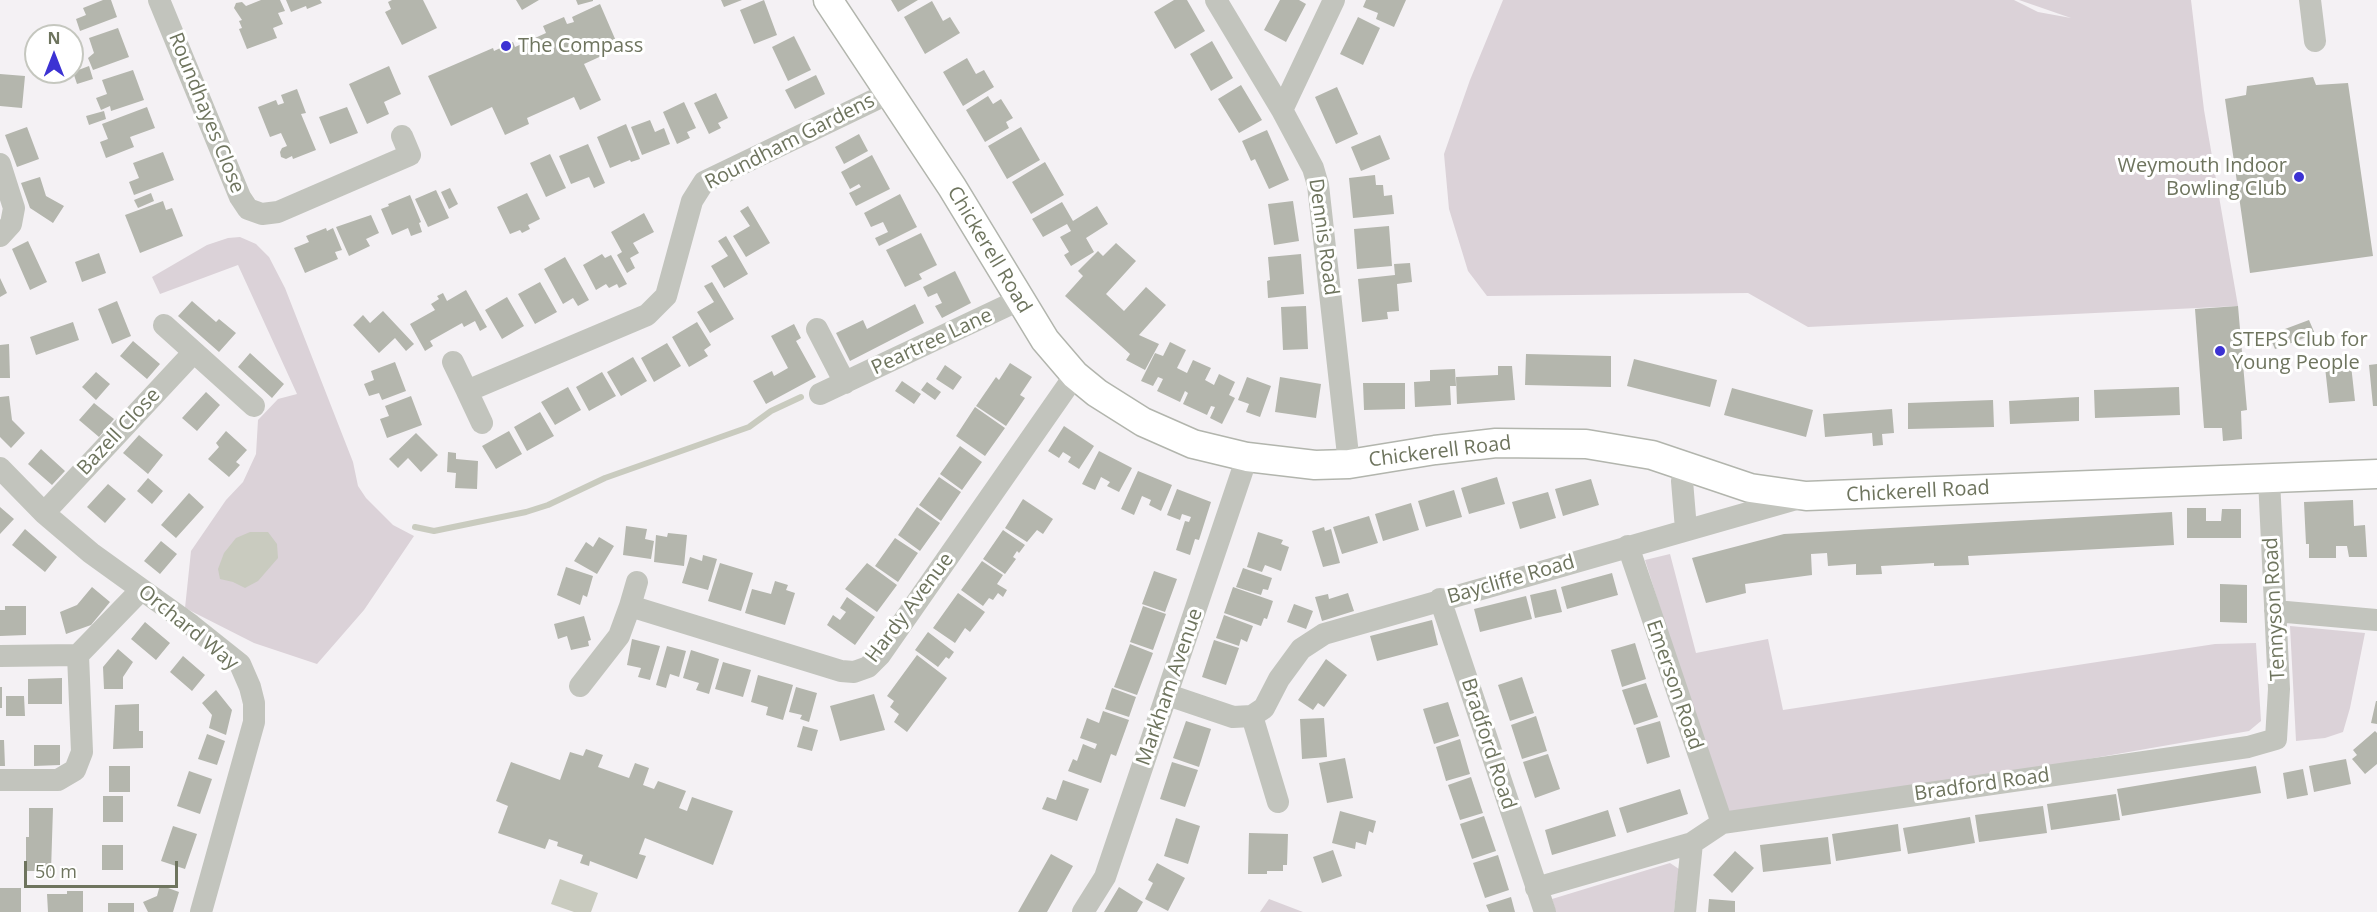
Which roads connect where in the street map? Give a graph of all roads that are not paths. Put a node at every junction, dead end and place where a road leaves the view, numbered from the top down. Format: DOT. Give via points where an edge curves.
graph roads {
  1 [pos="159,0"];
  2 [pos="828,0"];
  3 [pos="1216,0"];
  4 [pos="1335,0"];
  5 [pos="2310,0"];
  6 [pos="2315,41"];
  7 [pos="889,93"];
  8 [pos="1282,110"];
  9 [pos="410,155"];
  10 [pos="0,164"];
  11 [pos="0,236"];
  12 [pos="1019,300"];
  13 [pos="164,325"];
  14 [pos="817,329"];
  15 [pos="194,352"];
  16 [pos="453,362"];
  17 [pos="1076,375"];
  18 [pos="845,383"];
  19 [pos="468,391"];
  20 [pos="820,394"];
  21 [pos="254,406"];
  22 [pos="482,423"];
  23 [pos="1247,457"];
  24 [pos="1349,464"];
  25 [pos="1686,466"];
  26 [pos="0,468"];
  27 [pos="2377,474"];
  28 [pos="2269,480"];
  29 [pos="1806,496"];
  30 [pos="45,513"];
  31 [pos="1686,530"];
  32 [pos="1628,546"];
  33 [pos="637,582"];
  34 [pos="141,590"];
  35 [pos="1440,599"];
  36 [pos="630,606"];
  37 [pos="2275,611"];
  38 [pos="2377,620"];
  39 [pos="78,655"];
  40 [pos="0,656"];
  41 [pos="580,686"];
  42 [pos="1168,695"];
  43 [pos="1252,716"];
  44 [pos="2276,740"];
  45 [pos="0,780"];
  46 [pos="1278,802"];
  47 [pos="1722,823"];
  48 [pos="1692,843"];
  49 [pos="1536,888"];
  50 [pos="201,912"];
  51 [pos="1083,912"];
  52 [pos="1545,912"];
  53 [pos="1685,912"];
  1 -- 9 [label="street, Roundhayes Close" via="248,209 262,214 278,212"];
  2 -- 7 [label="main road, Chickerell Road"];
  3 -- 8 [label="street, Dennis Road"];
  4 -- 8 [label="street"];
  5 -- 6 [label="street"];
  7 -- 12 [label="main road, Chickerell Road"];
  7 -- 19 [label="street, Roundham Gardens" via="704,182 692,201 666,296 653,311"];
  8 -- 24 [label="street, Dennis Road" via="1318,185"];
  10 -- 11 [label="street" via="14,208 11,224"];
  12 -- 17 [label="main road, Chickerell Road" via="1045,340"];
  12 -- 18 [label="street, Peartree Lane"];
  13 -- 15 [label="street"];
  14 -- 18 [label="street"];
  15 -- 21 [label="street"];
  15 -- 30 [label="street, Bazell Close"];
  16 -- 19 [label="street"];
  17 -- 23 [label="main road, Chickerell Road" via="1120,409 1151,426 1193,444"];
  17 -- 36 [label="street, Hardy Avenue" via="868,667 841,671"];
  18 -- 20 [label="street, Peartree Lane"];
  19 -- 22 [label="street"];
  23 -- 24 [label="main road, Chickerell Road" via="1315,465"];
  23 -- 42 [label="street, Markham Avenue"];
  24 -- 25 [label="main road, Chickerell Road" via="1466,446 1566,442 1652,455"];
  25 -- 29 [label="main road, Chickerell Road" via="1750,488"];
  25 -- 31 [label="street" via="1682,481"];
  26 -- 30 [label="street, Orchard Way"];
  27 -- 28 [label="main road, Chickerell Road"];
  28 -- 29 [label="main road, Chickerell Road" via="2172,480"];
  28 -- 37 [label="street, Tennyson Road"];
  29 -- 31 [label="street, Baycliffe Road"];
  30 -- 34 [label="street, Orchard Way"];
  31 -- 32 [label="street, Baycliffe Road"];
  32 -- 35 [label="street, Baycliffe Road"];
  32 -- 47 [label="street, Emerson Road"];
  33 -- 36 [label="street"];
  34 -- 39 [label="street"];
  34 -- 50 [label="street, Orchard Way" via="240,664 254,703 254,722"];
  35 -- 43 [label="street, Baycliffe Road" via="1343,627 1311,642 1286,668 1264,708"];
  35 -- 49 [label="street, Bradford Road"];
  36 -- 41 [label="street" via="619,636"];
  37 -- 38 [label="street"];
  37 -- 44 [label="street, Tennyson Road" via="2279,689"];
  39 -- 40 [label="street"];
  39 -- 45 [label="street" via="82,752 75,770 58,780"];
  42 -- 43 [label="street" via="1233,717"];
  42 -- 51 [label="street, Markham Avenue" via="1105,877"];
  43 -- 46 [label="street"];
  44 -- 47 [label="street, Bradford Road"];
  47 -- 48 [label="street, Bradford Road"];
  48 -- 49 [label="street, Bradford Road"];
  48 -- 53 [label="street"];
  49 -- 52 [label="street, Bradford Road"];
}
